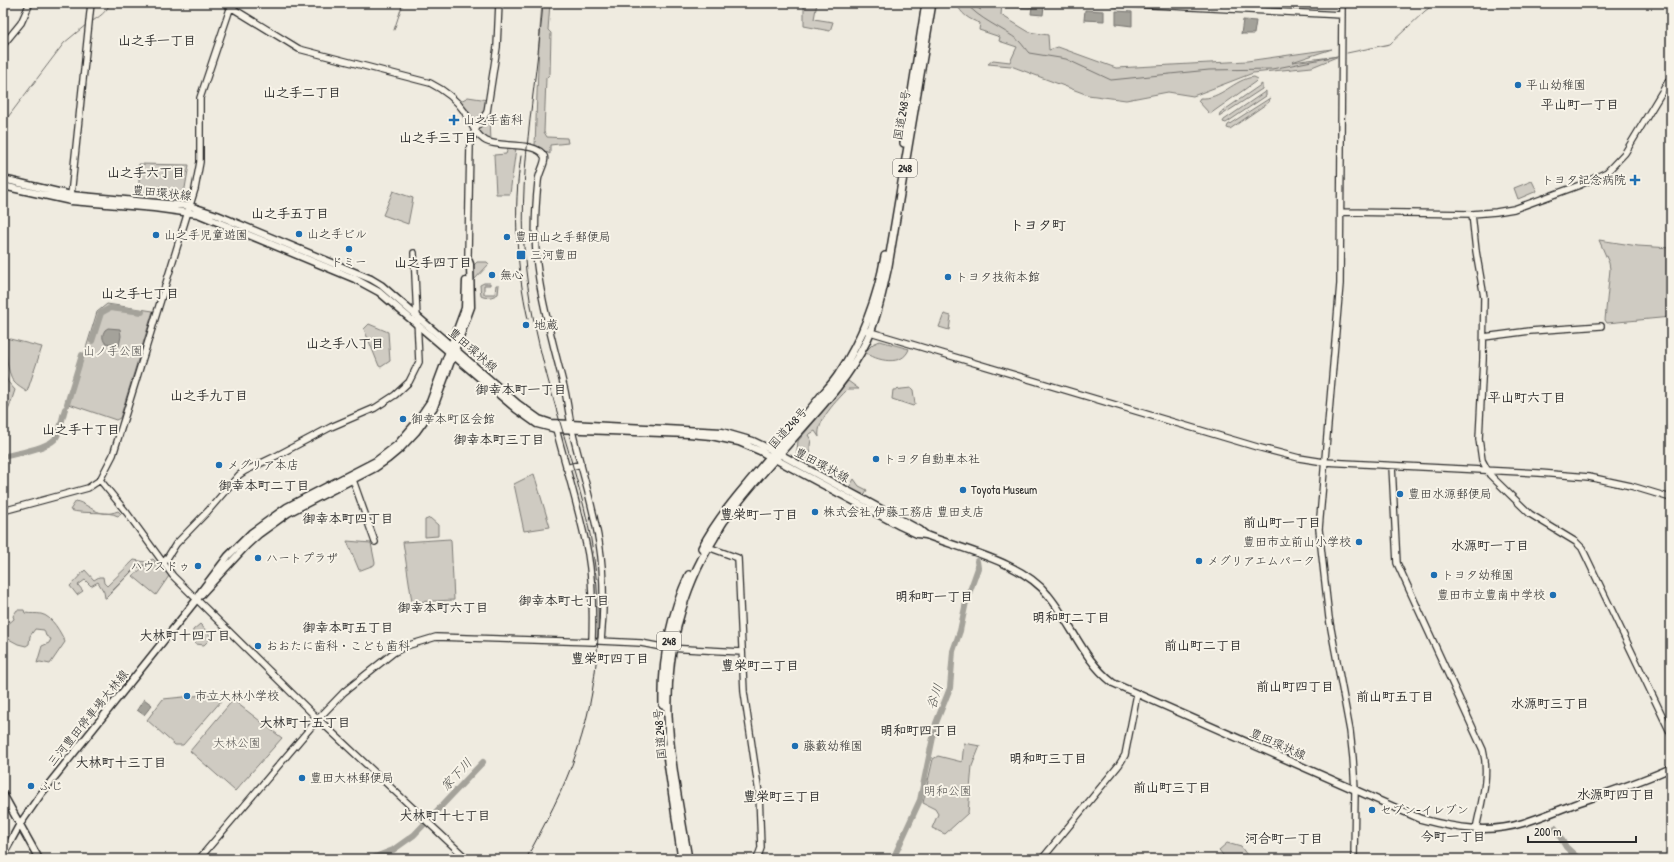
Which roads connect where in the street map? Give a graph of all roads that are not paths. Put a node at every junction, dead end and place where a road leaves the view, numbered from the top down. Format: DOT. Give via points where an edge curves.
graph roads {
  1 [pos="30,3"];
  2 [pos="91,3"];
  3 [pos="224,3"];
  4 [pos="499,3"];
  5 [pos="926,3"];
  6 [pos="932,3"];
  7 [pos="1114,3"];
  8 [pos="1342,3"];
  9 [pos="231,5"];
  10 [pos="1342,15"];
  11 [pos="3,45"];
  12 [pos="1671,77"];
  13 [pos="475,130"];
  14 [pos="3,179"];
  15 [pos="3,186"];
  16 [pos="71,195"];
  17 [pos="189,209"];
  18 [pos="1341,212"];
  19 [pos="1472,214"];
  20 [pos="414,253"];
  21 [pos="468,257"];
  22 [pos="416,316"];
  23 [pos="417,325"];
  24 [pos="1600,326"];
  25 [pos="863,331"];
  26 [pos="870,332"];
  27 [pos="1484,337"];
  28 [pos="452,349"];
  29 [pos="454,357"];
  30 [pos="571,427"];
  31 [pos="556,429"];
  32 [pos="774,455"];
  33 [pos="1324,462"];
  34 [pos="581,464"];
  35 [pos="1392,466"];
  36 [pos="566,468"];
  37 [pos="1487,471"];
  38 [pos="100,480"];
  39 [pos="353,480"];
  40 [pos="1671,498"];
  41 [pos="3,511"];
  42 [pos="375,542"];
  43 [pos="706,547"];
  44 [pos="164,563"];
  45 [pos="197,599"];
  46 [pos="596,642"];
  47 [pos="670,648"];
  48 [pos="742,652"];
  49 [pos="1137,694"];
  50 [pos="318,719"];
  51 [pos="1671,734"];
  52 [pos="1671,768"];
  53 [pos="1355,790"];
  54 [pos="3,794"];
  55 [pos="20,824"];
  56 [pos="1476,829"];
  57 [pos="3,855"];
  58 [pos="39,859"];
  59 [pos="199,859"];
  60 [pos="467,859"];
  61 [pos="682,859"];
  62 [pos="688,859"];
  63 [pos="757,859"];
  64 [pos="1042,859"];
  65 [pos="1354,859"];
  1 -- 11 [label="street" via="21,23"];
  2 -- 16 [label="street"];
  3 -- 9 [label="street"];
  4 -- 13 [label="street" via="487,112"];
  5 -- 25 [label="highway, 国道248号 / 248" via="884,262"];
  6 -- 26 [label="highway, 国道248号 / 248" via="888,266"];
  7 -- 10 [label="street"];
  8 -- 10 [label="street"];
  9 -- 13 [label="street" via="300,49 422,80 439,87 456,102"];
  9 -- 17 [label="street" via="202,88 200,162"];
  10 -- 18 [label="street"];
  12 -- 19 [label="street" via="1626,153 1607,172 1580,185 1514,209"];
  13 -- 21 [label="street" via="470,144"];
  13 -- 30 [label="street" via="479,137 493,144 517,145 540,151 545,158 539,172 536,197 538,266 546,315"];
  14 -- 16 [label="main road, 豊田環状線"];
  15 -- 17 [label="main road, 豊田環状線" via="71,201"];
  16 -- 17 [label="main road, 豊田環状線"];
  17 -- 22 [label="main road, 豊田環状線" via="217,214 371,279"];
  17 -- 23 [label="main road, 豊田環状線" via="369,285"];
  17 -- 38 [label="street" via="113,455"];
  18 -- 19 [label="street"];
  18 -- 33 [label="street" via="1340,284"];
  19 -- 27 [label="street" via="1484,290"];
  20 -- 22 [label="street"];
  21 -- 28 [label="main road, 三河豊田停車場大林線" via="471,307"];
  22 -- 23 [label="street"];
  22 -- 28 [label="main road, 豊田環状線"];
  23 -- 28 [label="main road, 豊田環状線"];
  23 -- 44 [label="street" via="419,362 409,382 375,408 331,426 239,475 179,540"];
  24 -- 27 [label="street"];
  25 -- 26 [label="street"];
  25 -- 32 [label="highway, 国道248号 / 248" via="834,382"];
  26 -- 32 [label="highway, 国道248号 / 248" via="857,359 829,399"];
  26 -- 33 [label="street" via="1257,448"];
  27 -- 37 [label="street" via="1479,444"];
  28 -- 29 [label="main road, 三河豊田停車場大林線"];
  28 -- 30 [label="main road, 豊田環状線" via="530,414"];
  28 -- 45 [label="main road, 三河豊田停車場大林線" via="430,402 397,445 376,461 287,507 251,533 212,576"];
  29 -- 31 [label="main road, 豊田環状線" via="531,421"];
  29 -- 39 [label="main road, 三河豊田停車場大林線" via="434,407 416,432 388,459"];
  30 -- 31 [label="main road, 豊田環状線"];
  30 -- 32 [label="main road, 豊田環状線" via="711,436 739,442"];
  30 -- 34 [label="street"];
  31 -- 36 [label="street"];
  32 -- 43 [label="highway, 国道248号 / 248"];
  32 -- 49 [label="main road, 豊田環状線" via="900,526 1023,573 1048,594 1098,670"];
  33 -- 35 [label="street"];
  33 -- 53 [label="street" via="1320,547 1329,618 1352,744"];
  34 -- 36 [label="street"];
  34 -- 46 [label="street" via="600,551 603,622"];
  35 -- 37 [label="street"];
  35 -- 56 [label="street" via="1397,563 1486,761"];
  36 -- 46 [label="street" via="588,554"];
  37 -- 40 [label="street" via="1589,477"];
  37 -- 51 [label="street" via="1530,514 1582,548"];
  38 -- 41 [label="street" via="88,488"];
  38 -- 44 [label="street"];
  39 -- 42 [label="street"];
  39 -- 45 [label="main road, 三河豊田停車場大林線" via="288,513 258,534"];
  43 -- 47 [label="highway, 国道248号 / 248" via="688,590"];
  43 -- 48 [label="street" via="738,558"];
  44 -- 45 [label="street" via="173,576"];
  45 -- 50 [label="street"];
  45 -- 55 [label="main road, 三河豊田停車場大林線" via="41,794"];
  46 -- 47 [label="street" via="641,643"];
  46 -- 50 [label="street" via="459,637 426,639 393,653 344,692"];
  47 -- 48 [label="street"];
  47 -- 61 [label="highway, 国道248号 / 248" via="663,696 665,741"];
  47 -- 62 [label="highway, 国道248号 / 248" via="669,729"];
  48 -- 63 [label="street" via="744,692 759,793 761,848"];
  49 -- 53 [label="main road, 豊田環状線"];
  49 -- 64 [label="street" via="1125,755"];
  50 -- 59 [label="street"];
  50 -- 60 [label="street"];
  52 -- 56 [label="main road, 豊田環状線" via="1523,823"];
  53 -- 56 [label="main road, 豊田環状線" via="1421,819 1445,826"];
  53 -- 65 [label="street"];
  54 -- 55 [label="main road"];
  55 -- 57 [label="main road, 三河豊田停車場大林線"];
  55 -- 58 [label="main road"];
}
